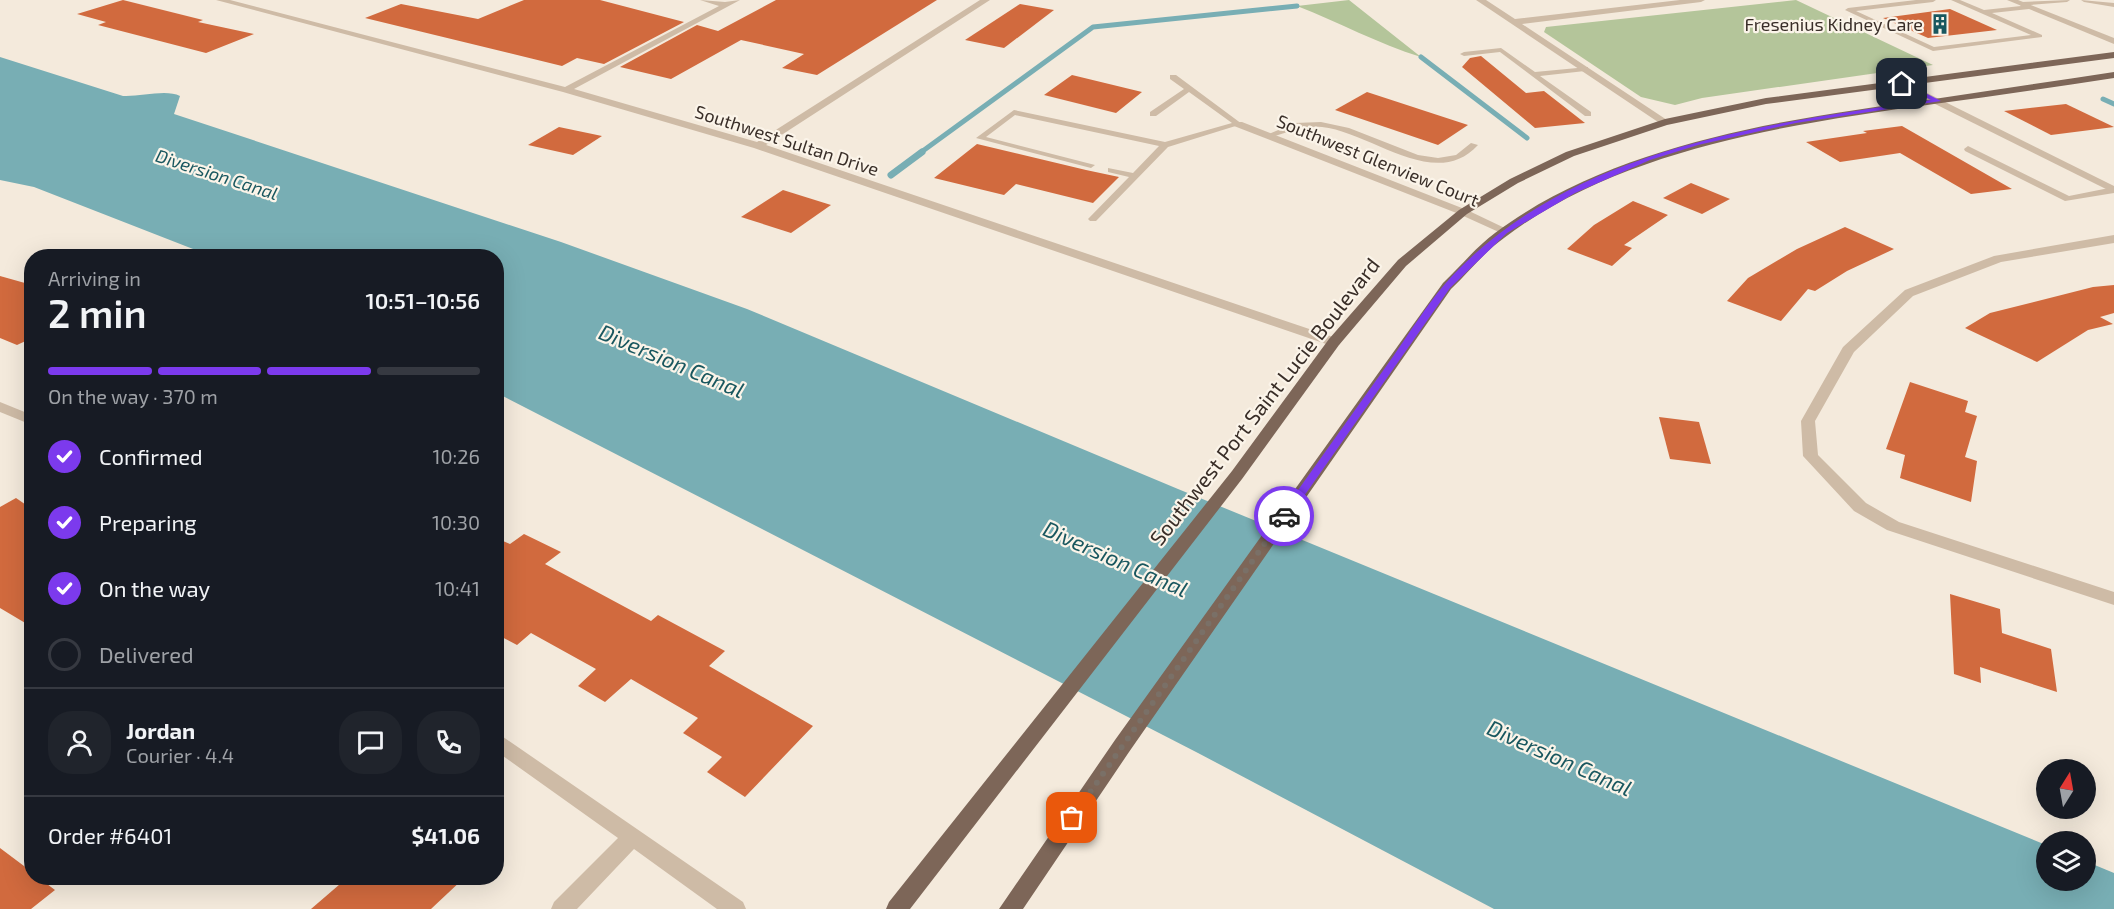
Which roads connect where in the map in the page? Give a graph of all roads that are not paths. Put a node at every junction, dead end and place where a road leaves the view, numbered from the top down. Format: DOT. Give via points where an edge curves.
graph roads {
  1 [pos="219,0"];
  2 [pos="704,0"];
  3 [pos="736,0"];
  4 [pos="986,0"];
  5 [pos="1480,0"];
  6 [pos="1701,0"];
  7 [pos="1933,0"];
  8 [pos="1954,0"];
  9 [pos="2011,0"];
  10 [pos="2067,0"];
  11 [pos="2084,0"];
  12 [pos="726,5"];
  13 [pos="2114,5"];
  14 [pos="2025,6"];
  15 [pos="1984,12"];
  16 [pos="1515,22"];
  17 [pos="2114,42"];
  18 [pos="1464,54"];
  19 [pos="2114,55"];
  20 [pos="1585,69"];
  21 [pos="1533,74"];
  22 [pos="2114,75"];
  23 [pos="1173,77"];
  24 [pos="1902,84"];
  25 [pos="1189,89"];
  26 [pos="566,90"];
  27 [pos="1938,101"];
  28 [pos="1153,114"];
  29 [pos="1588,114"];
  30 [pos="1665,122"];
  31 [pos="1238,124"];
  32 [pos="1268,136"];
  33 [pos="1165,145"];
  34 [pos="758,146"];
  35 [pos="1474,146"];
  36 [pos="1968,149"];
  37 [pos="1091,165"];
  38 [pos="1111,170"];
  39 [pos="1136,176"];
  40 [pos="2114,190"];
  41 [pos="1463,212"];
  42 [pos="1093,219"];
  43 [pos="1505,231"];
  44 [pos="2114,239"];
  45 [pos="1334,342"];
  46 [pos="0,406"];
  47 [pos="24,417"];
  48 [pos="2114,599"];
  49 [pos="504,746"];
  50 [pos="633,836"];
  51 [pos="562,909"];
  52 [pos="735,909"];
  53 [pos="897,909"];
  54 [pos="1010,909"];
  1 -- 26 [label="street, Southwest Sultan Drive"];
  2 -- 12 [label="street"];
  3 -- 12 [label="street"];
  4 -- 34 [label="street"];
  5 -- 16 [label="street"];
  6 -- 16 [label="street"];
  7 -- 15 [label="lane" via="1848,9 1933,49 2040,36"];
  8 -- 15 [label="lane"];
  9 -- 14 [label="street"];
  10 -- 14 [label="lane"];
  11 -- 13 [label="lane"];
  12 -- 26 [label="street"];
  14 -- 15 [label="lane"];
  14 -- 17 [label="street"];
  16 -- 20 [label="street"];
  18 -- 21 [label="lane" via="1501,50"];
  19 -- 24 [label="main road, Southwest Port Saint Lucie Boulevard"];
  20 -- 21 [label="lane"];
  20 -- 30 [label="street"];
  21 -- 29 [label="lane"];
  22 -- 27 [label="main road"];
  23 -- 25 [label="lane"];
  24 -- 27 [label="street"];
  24 -- 30 [label="main road, Southwest Port Saint Lucie Boulevard" via="1767,100"];
  25 -- 28 [label="lane"];
  25 -- 31 [label="lane"];
  26 -- 34 [label="street, Southwest Sultan Drive"];
  27 -- 40 [label="street"];
  27 -- 43 [label="main road" via="1796,121 1696,144 1647,159 1573,192"];
  30 -- 41 [label="main road, Southwest Port Saint Lucie Boulevard" via="1570,154"];
  31 -- 32 [label="street, Southwest Glenview Court"];
  31 -- 33 [label="lane"];
  32 -- 35 [label="lane" via="1282,128 1312,123 1336,126 1417,157 1441,160 1460,156"];
  32 -- 41 [label="street, Southwest Glenview Court"];
  33 -- 37 [label="lane" via="1014,112 980,138"];
  33 -- 39 [label="lane"];
  34 -- 45 [label="street, Southwest Sultan Drive"];
  36 -- 40 [label="lane" via="2068,200"];
  38 -- 39 [label="lane"];
  39 -- 42 [label="lane"];
  41 -- 43 [label="street, Southwest Glenview Court"];
  41 -- 45 [label="main road, Southwest Port Saint Lucie Boulevard" via="1402,263"];
  43 -- 54 [label="main road" via="1447,286"];
  44 -- 48 [label="street" via="1998,259 1910,293 1848,350 1808,421 1811,456 1860,507 1893,526"];
  45 -- 53 [label="main road, Southwest Port Saint Lucie Boulevard" via="1237,475"];
  46 -- 47 [label="street"];
  49 -- 50 [label="street"];
  50 -- 51 [label="street"];
  50 -- 52 [label="street"];
}
